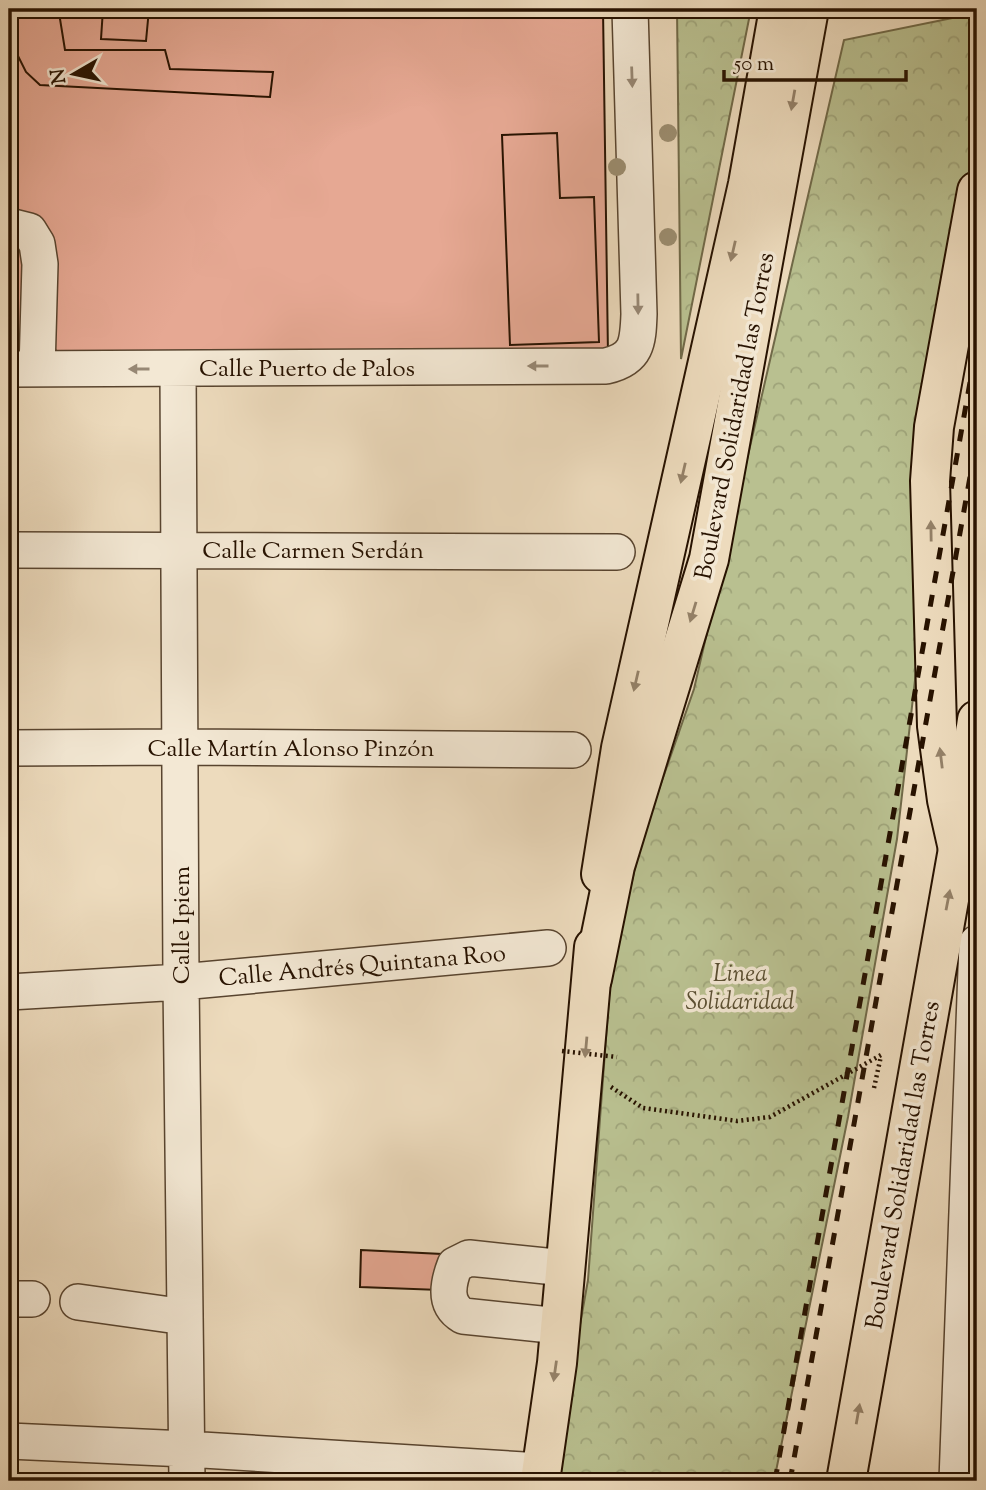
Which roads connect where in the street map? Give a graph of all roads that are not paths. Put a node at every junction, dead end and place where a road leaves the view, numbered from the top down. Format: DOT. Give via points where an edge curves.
graph roads {
  1 [pos="630,9"];
  2 [pos="779,9"];
  3 [pos="809,9"];
  4 [pos="977,191"];
  5 [pos="9,226"];
  6 [pos="23,369"];
  7 [pos="178,369"];
  8 [pos="9,550"];
  9 [pos="180,550"];
  10 [pos="617,552"];
  11 [pos="977,720"];
  12 [pos="182,747"];
  13 [pos="9,748"];
  14 [pos="573,750"];
  15 [pos="966,829"];
  16 [pos="965,943"];
  17 [pos="548,948"];
  18 [pos="592,979"];
  19 [pos="181,982"];
  20 [pos="9,992"];
  21 [pos="565,1268"];
  22 [pos="78,1302"];
  23 [pos="185,1317"];
  24 [pos="560,1325"];
  25 [pos="9,1441"];
  26 [pos="187,1465"];
  27 [pos="541,1476"];
  28 [pos="846,1481"];
  29 [pos="957,1481"];
  1 -- 7 [label="street, Calle Puerto de Palos, one-way" via="638,337 632,353 622,362 606,366"];
  2 -- 18 [label="main road, Boulevard Solidaridad las Torres, one-way" via="748,184 621,748 601,870"];
  3 -- 18 [label="main road, Boulevard Solidaridad las Torres, one-way" via="709,559 615,866"];
  15 -- 4 [label="main road, Boulevard Solidaridad las Torres, one-way" via="947,800 937,726 930,481 934,427"];
  5 -- 6 [label="street" via="29,231 40,264"];
  7 -- 6 [label="street, Calle Puerto de Palos, one-way"];
  7 -- 9 [label="street, Calle Ipiem"];
  8 -- 9 [label="street, Calle Carmen Serdán"];
  9 -- 10 [label="street, Calle Carmen Serdán"];
  9 -- 12 [label="street, Calle Ipiem"];
  11 -- 15 [label="main road, Boulevard Solidaridad las Torres"];
  12 -- 13 [label="street, Calle Martín Alonso Pinzón"];
  12 -- 14 [label="street, Calle Martín Alonso Pinzón"];
  12 -- 19 [label="street, Calle Ipiem"];
  16 -- 15 [label="main road, Boulevard Solidaridad las Torres, one-way"];
  28 -- 16 [label="main road, Boulevard Solidaridad las Torres, one-way"];
  16 -- 29 [label="street"];
  17 -- 19 [label="street, Calle Andrés Quintana Roo"];
  18 -- 21 [label="main road, Boulevard Solidaridad las Torres, one-way"];
  19 -- 20 [label="street, Calle Andrés Quintana Roo"];
  19 -- 23 [label="street, Calle Ipiem"];
  21 -- 24 [label="main road, Boulevard Solidaridad las Torres"];
  21 -- 24 [label="street" via="470,1258 455,1265 450,1279 449,1299 463,1316"];
  22 -- 23 [label="street"];
  23 -- 26 [label="street, Calle Ipiem"];
  24 -- 27 [label="main road, Boulevard Solidaridad las Torres, one-way"];
  25 -- 26 [label="street"];
  26 -- 27 [label="street"];
}
